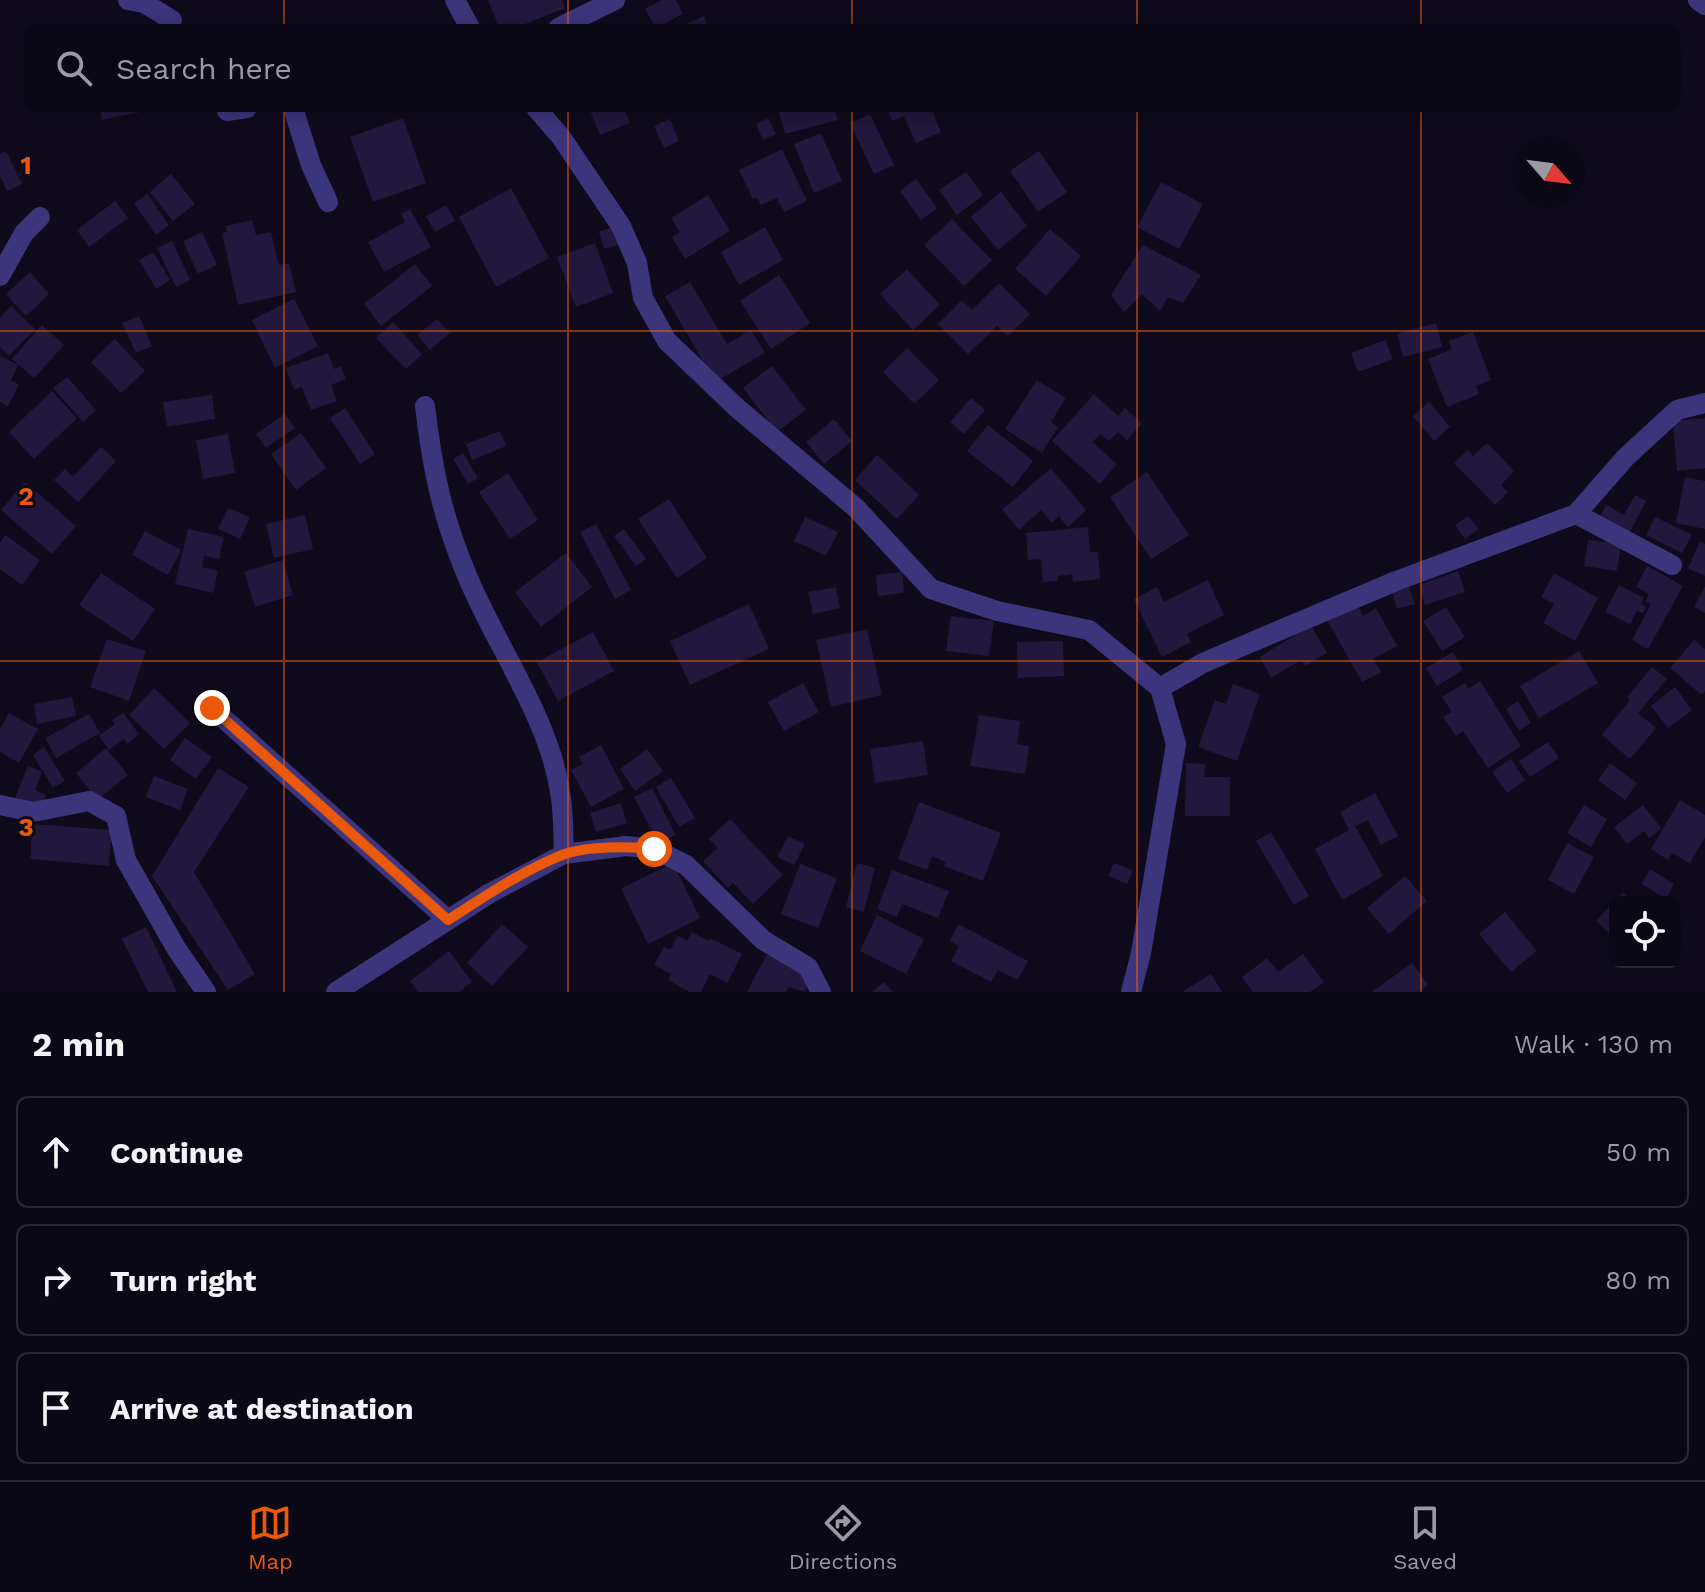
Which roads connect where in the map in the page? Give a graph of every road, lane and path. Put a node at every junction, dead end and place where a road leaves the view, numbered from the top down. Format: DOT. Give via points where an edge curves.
graph roads {
  1 [pos="128,0"];
  2 [pos="455,0"];
  3 [pos="615,0"];
  4 [pos="1698,0"];
  5 [pos="1705,5"];
  6 [pos="173,16"];
  7 [pos="468,24"];
  8 [pos="566,24"];
  9 [pos="294,112"];
  10 [pos="539,112"];
  11 [pos="328,202"];
  12 [pos="40,217"];
  13 [pos="0,276"];
  14 [pos="1705,403"];
  15 [pos="425,406"];
  16 [pos="1576,514"];
  17 [pos="1672,565"];
  18 [pos="1160,688"];
  19 [pos="212,708"];
  20 [pos="0,805"];
  21 [pos="564,854"];
  22 [pos="448,920"];
  23 [pos="206,992"];
  24 [pos="336,992"];
  25 [pos="821,992"];
  26 [pos="1131,992"];
  1 -- 6 [label="street"];
  2 -- 7 [label="street"];
  3 -- 8 [label="street"];
  4 -- 5 [label="street"];
  9 -- 11 [label="street"];
  10 -- 18 [label="street" via="621,226 637,263 643,298 667,341 856,508 931,589 997,611 1089,630"];
  12 -- 13 [label="street" via="24,233"];
  14 -- 16 [label="street" via="1677,410"];
  15 -- 21 [label="street" via="431,465 450,532 547,745 560,791"];
  16 -- 17 [label="street"];
  16 -- 18 [label="street" via="1396,581 1203,663"];
  18 -- 26 [label="street" via="1176,744"];
  19 -- 22 [label="street"];
  20 -- 23 [label="street" via="33,812 89,801 116,816 126,860"];
  21 -- 22 [label="street"];
  21 -- 25 [label="street" via="626,846 654,849 686,865 763,940 808,967"];
  22 -- 24 [label="street"];
}
